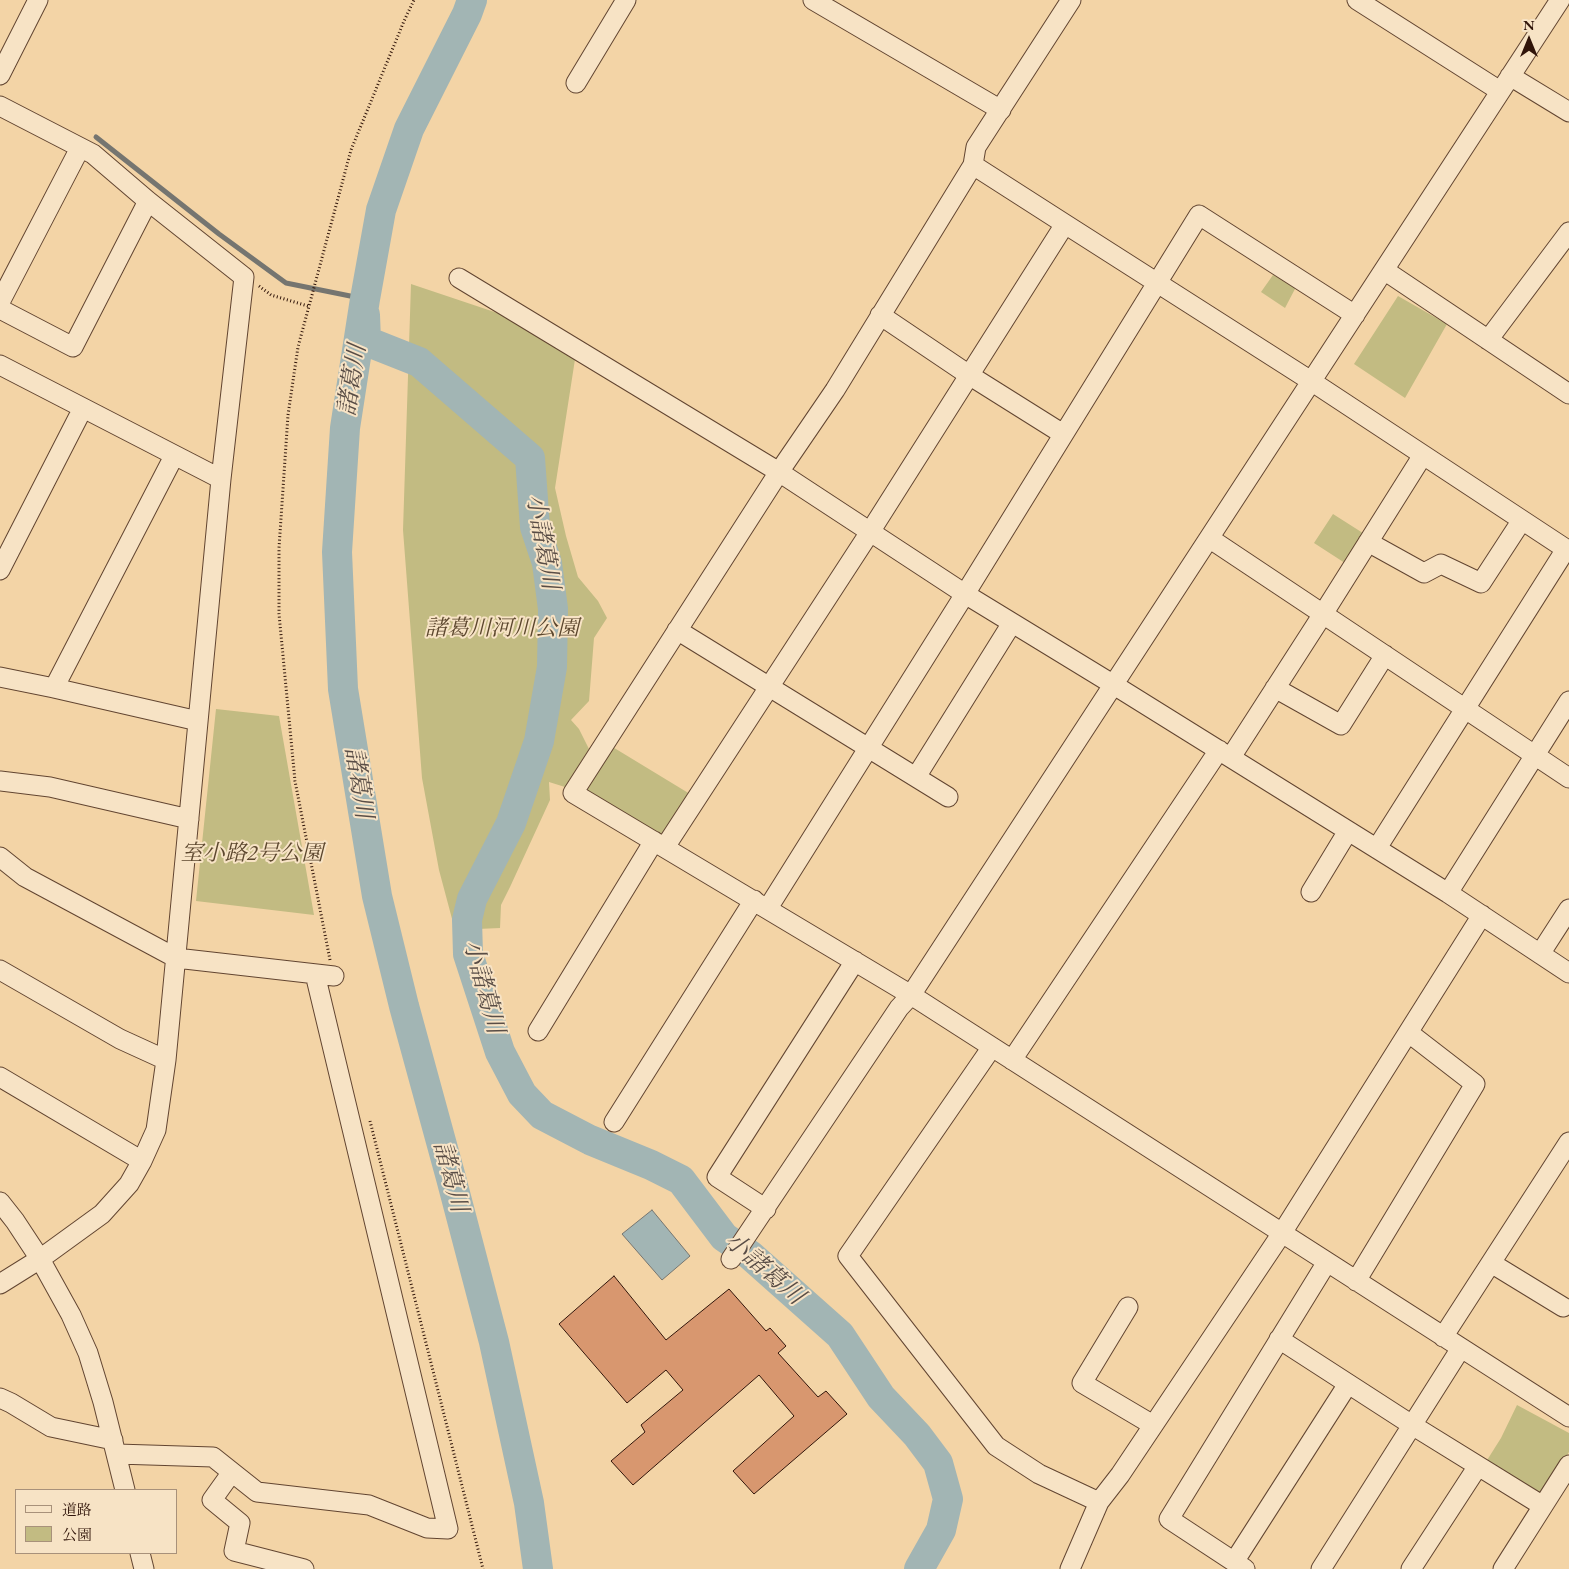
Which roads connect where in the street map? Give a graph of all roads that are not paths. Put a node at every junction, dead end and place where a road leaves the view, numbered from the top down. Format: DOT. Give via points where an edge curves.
graph roads {
  1 [pos="38,0"];
  2 [pos="813,0"];
  3 [pos="1071,0"];
  4 [pos="1357,0"];
  5 [pos="1560,0"];
  6 [pos="621,2"];
  7 [pos="1569,6"];
  8 [pos="0,75"];
  9 [pos="576,83"];
  10 [pos="1505,83"];
  11 [pos="0,106"];
  12 [pos="1000,110"];
  13 [pos="1569,112"];
  14 [pos="80,148"];
  15 [pos="973,164"];
  16 [pos="148,201"];
  17 [pos="1065,224"];
  18 [pos="1569,232"];
  19 [pos="1384,270"];
  20 [pos="459,278"];
  21 [pos="1157,283"];
  22 [pos="0,302"];
  23 [pos="0,309"];
  24 [pos="880,315"];
  25 [pos="1355,315"];
  26 [pos="1488,340"];
  27 [pos="0,365"];
  28 [pos="969,375"];
  29 [pos="1311,381"];
  30 [pos="1569,394"];
  31 [pos="83,408"];
  32 [pos="1063,434"];
  33 [pos="1423,455"];
  34 [pos="174,456"];
  35 [pos="779,472"];
  36 [pos="221,479"];
  37 [pos="1522,520"];
  38 [pos="870,532"];
  39 [pos="1209,538"];
  40 [pos="1368,542"];
  41 [pos="1568,550"];
  42 [pos="0,570"];
  43 [pos="965,594"];
  44 [pos="1324,614"];
  45 [pos="1012,623"];
  46 [pos="677,630"];
  47 [pos="1385,655"];
  48 [pos="0,677"];
  49 [pos="1114,685"];
  50 [pos="770,686"];
  51 [pos="54,688"];
  52 [pos="1276,688"];
  53 [pos="1569,701"];
  54 [pos="1465,708"];
  55 [pos="198,721"];
  56 [pos="868,747"];
  57 [pos="1225,754"];
  58 [pos="1535,755"];
  59 [pos="916,777"];
  60 [pos="1569,778"];
  61 [pos="0,781"];
  62 [pos="948,797"];
  63 [pos="189,819"];
  64 [pos="1348,831"];
  65 [pos="660,844"];
  66 [pos="1377,848"];
  67 [pos="0,857"];
  68 [pos="1311,892"];
  69 [pos="1448,893"];
  70 [pos="761,904"];
  71 [pos="1569,909"];
  72 [pos="1482,915"];
  73 [pos="1540,954"];
  74 [pos="176,958"];
  75 [pos="855,961"];
  76 [pos="0,970"];
  77 [pos="1569,973"];
  78 [pos="315,974"];
  79 [pos="334,976"];
  80 [pos="912,995"];
  81 [pos="538,1031"];
  82 [pos="1409,1033"];
  83 [pos="992,1047"];
  84 [pos="166,1060"];
  85 [pos="1012,1060"];
  86 [pos="0,1077"];
  87 [pos="614,1122"];
  88 [pos="1569,1142"];
  89 [pos="142,1161"];
  90 [pos="0,1202"];
  91 [pos="766,1209"];
  92 [pos="1282,1233"];
  93 [pos="40,1259"];
  94 [pos="731,1259"];
  95 [pos="1327,1262"];
  96 [pos="1490,1263"];
  97 [pos="1356,1281"];
  98 [pos="0,1284"];
  99 [pos="1567,1305"];
  100 [pos="1128,1307"];
  101 [pos="1443,1337"];
  102 [pos="1279,1339"];
  103 [pos="1461,1348"];
  104 [pos="1348,1384"];
  105 [pos="0,1398"];
  106 [pos="1569,1417"];
  107 [pos="1153,1425"];
  108 [pos="1412,1426"];
  109 [pos="115,1447"];
  110 [pos="1569,1465"];
  111 [pos="1478,1466"];
  112 [pos="232,1472"];
  113 [pos="126,1489"];
  114 [pos="1099,1502"];
  115 [pos="1543,1506"];
  116 [pos="140,1554"];
  117 [pos="1239,1565"];
  118 [pos="144,1569"];
  119 [pos="304,1569"];
  120 [pos="1070,1569"];
  121 [pos="1321,1569"];
  122 [pos="1412,1569"];
  123 [pos="1503,1569"];
  1 -- 8 [label="street"];
  2 -- 12 [label="street"];
  3 -- 12 [label="street"];
  4 -- 10 [label="street"];
  5 -- 7 [label="street"];
  5 -- 10 [label="street"];
  6 -- 9 [label="street"];
  10 -- 13 [label="street"];
  10 -- 19 [label="street"];
  11 -- 14 [label="street"];
  12 -- 15 [label="street" via="976,147"];
  14 -- 16 [label="street" via="92,154"];
  14 -- 22 [label="street"];
  15 -- 17 [label="street"];
  15 -- 24 [label="street"];
  16 -- 23 [label="street" via="74,347"];
  16 -- 36 [label="street" via="244,277"];
  17 -- 21 [label="street"];
  17 -- 28 [label="street"];
  18 -- 26 [label="street"];
  19 -- 25 [label="street"];
  19 -- 26 [label="street"];
  20 -- 35 [label="street"];
  21 -- 25 [label="street" via="1199,215"];
  21 -- 29 [label="street"];
  21 -- 32 [label="street"];
  24 -- 28 [label="street"];
  24 -- 35 [label="street" via="835,390"];
  25 -- 29 [label="street"];
  26 -- 30 [label="street"];
  27 -- 31 [label="street"];
  28 -- 32 [label="street"];
  28 -- 38 [label="street"];
  29 -- 33 [label="street"];
  29 -- 39 [label="street"];
  31 -- 34 [label="street"];
  31 -- 42 [label="street"];
  32 -- 43 [label="street"];
  33 -- 37 [label="street"];
  33 -- 40 [label="street"];
  34 -- 36 [label="street"];
  34 -- 51 [label="street"];
  35 -- 38 [label="street"];
  35 -- 46 [label="street"];
  36 -- 55 [label="street"];
  37 -- 40 [label="street" via="1481,582 1442,564 1424,573"];
  37 -- 41 [label="street"];
  38 -- 43 [label="street"];
  38 -- 50 [label="street"];
  39 -- 44 [label="street"];
  39 -- 49 [label="street"];
  40 -- 44 [label="street"];
  41 -- 54 [label="street"];
  43 -- 45 [label="street"];
  43 -- 56 [label="street"];
  44 -- 47 [label="street"];
  44 -- 52 [label="street"];
  45 -- 49 [label="street"];
  45 -- 59 [label="street"];
  46 -- 50 [label="street"];
  46 -- 65 [label="street" via="574,793"];
  47 -- 52 [label="street" via="1341,725"];
  47 -- 54 [label="street"];
  48 -- 51 [label="street"];
  49 -- 57 [label="street"];
  49 -- 80 [label="street"];
  50 -- 56 [label="street"];
  50 -- 65 [label="street"];
  51 -- 55 [label="street"];
  52 -- 57 [label="street"];
  53 -- 58 [label="street"];
  54 -- 58 [label="street"];
  54 -- 66 [label="street"];
  55 -- 63 [label="street"];
  56 -- 59 [label="street"];
  56 -- 70 [label="street"];
  57 -- 64 [label="street"];
  57 -- 85 [label="street"];
  58 -- 60 [label="street"];
  58 -- 69 [label="street"];
  59 -- 62 [label="street"];
  61 -- 63 [label="street" via="50,787"];
  63 -- 74 [label="street"];
  64 -- 66 [label="street"];
  64 -- 68 [label="street"];
  65 -- 70 [label="street"];
  65 -- 81 [label="street"];
  66 -- 69 [label="street"];
  67 -- 74 [label="street" via="25,877"];
  69 -- 72 [label="street"];
  70 -- 75 [label="street"];
  70 -- 87 [label="street"];
  71 -- 73 [label="street"];
  72 -- 73 [label="street"];
  72 -- 82 [label="street"];
  73 -- 77 [label="street"];
  74 -- 78 [label="street"];
  74 -- 84 [label="street"];
  75 -- 80 [label="street"];
  75 -- 91 [label="street" via="717,1177"];
  76 -- 84 [label="street" via="120,1039"];
  78 -- 79 [label="street"];
  78 -- 112 [label="street" via="448,1529 427,1528 369,1505 257,1492"];
  80 -- 83 [label="street"];
  80 -- 91 [label="street" via="899,1008"];
  82 -- 92 [label="street"];
  82 -- 97 [label="street" via="1475,1084"];
  83 -- 85 [label="street"];
  83 -- 114 [label="street" via="848,1256 996,1446 1040,1474"];
  84 -- 89 [label="street" via="156,1130"];
  85 -- 92 [label="street"];
  86 -- 89 [label="street"];
  88 -- 96 [label="street"];
  89 -- 93 [label="street" via="129,1184 102,1214"];
  90 -- 93 [label="street"];
  91 -- 94 [label="street"];
  92 -- 95 [label="street"];
  92 -- 107 [label="street"];
  93 -- 98 [label="street"];
  93 -- 109 [label="street" via="88,1353"];
  95 -- 97 [label="street"];
  95 -- 102 [label="street"];
  96 -- 99 [label="street"];
  96 -- 101 [label="street"];
  97 -- 101 [label="street"];
  100 -- 107 [label="street" via="1082,1384"];
  101 -- 103 [label="street"];
  102 -- 104 [label="street"];
  102 -- 117 [label="street" via="1169,1519"];
  103 -- 106 [label="street"];
  103 -- 108 [label="street"];
  104 -- 108 [label="street"];
  104 -- 117 [label="street"];
  105 -- 109 [label="street" via="52,1428"];
  107 -- 114 [label="street"];
  108 -- 111 [label="street"];
  108 -- 121 [label="street"];
  109 -- 112 [label="street" via="213,1457"];
  109 -- 113 [label="street"];
  110 -- 115 [label="street"];
  111 -- 115 [label="street"];
  111 -- 122 [label="street"];
  112 -- 119 [label="street" via="212,1500 240,1523 234,1552"];
  114 -- 120 [label="street"];
  115 -- 123 [label="street"];
  116 -- 118 [label="street"];
}
